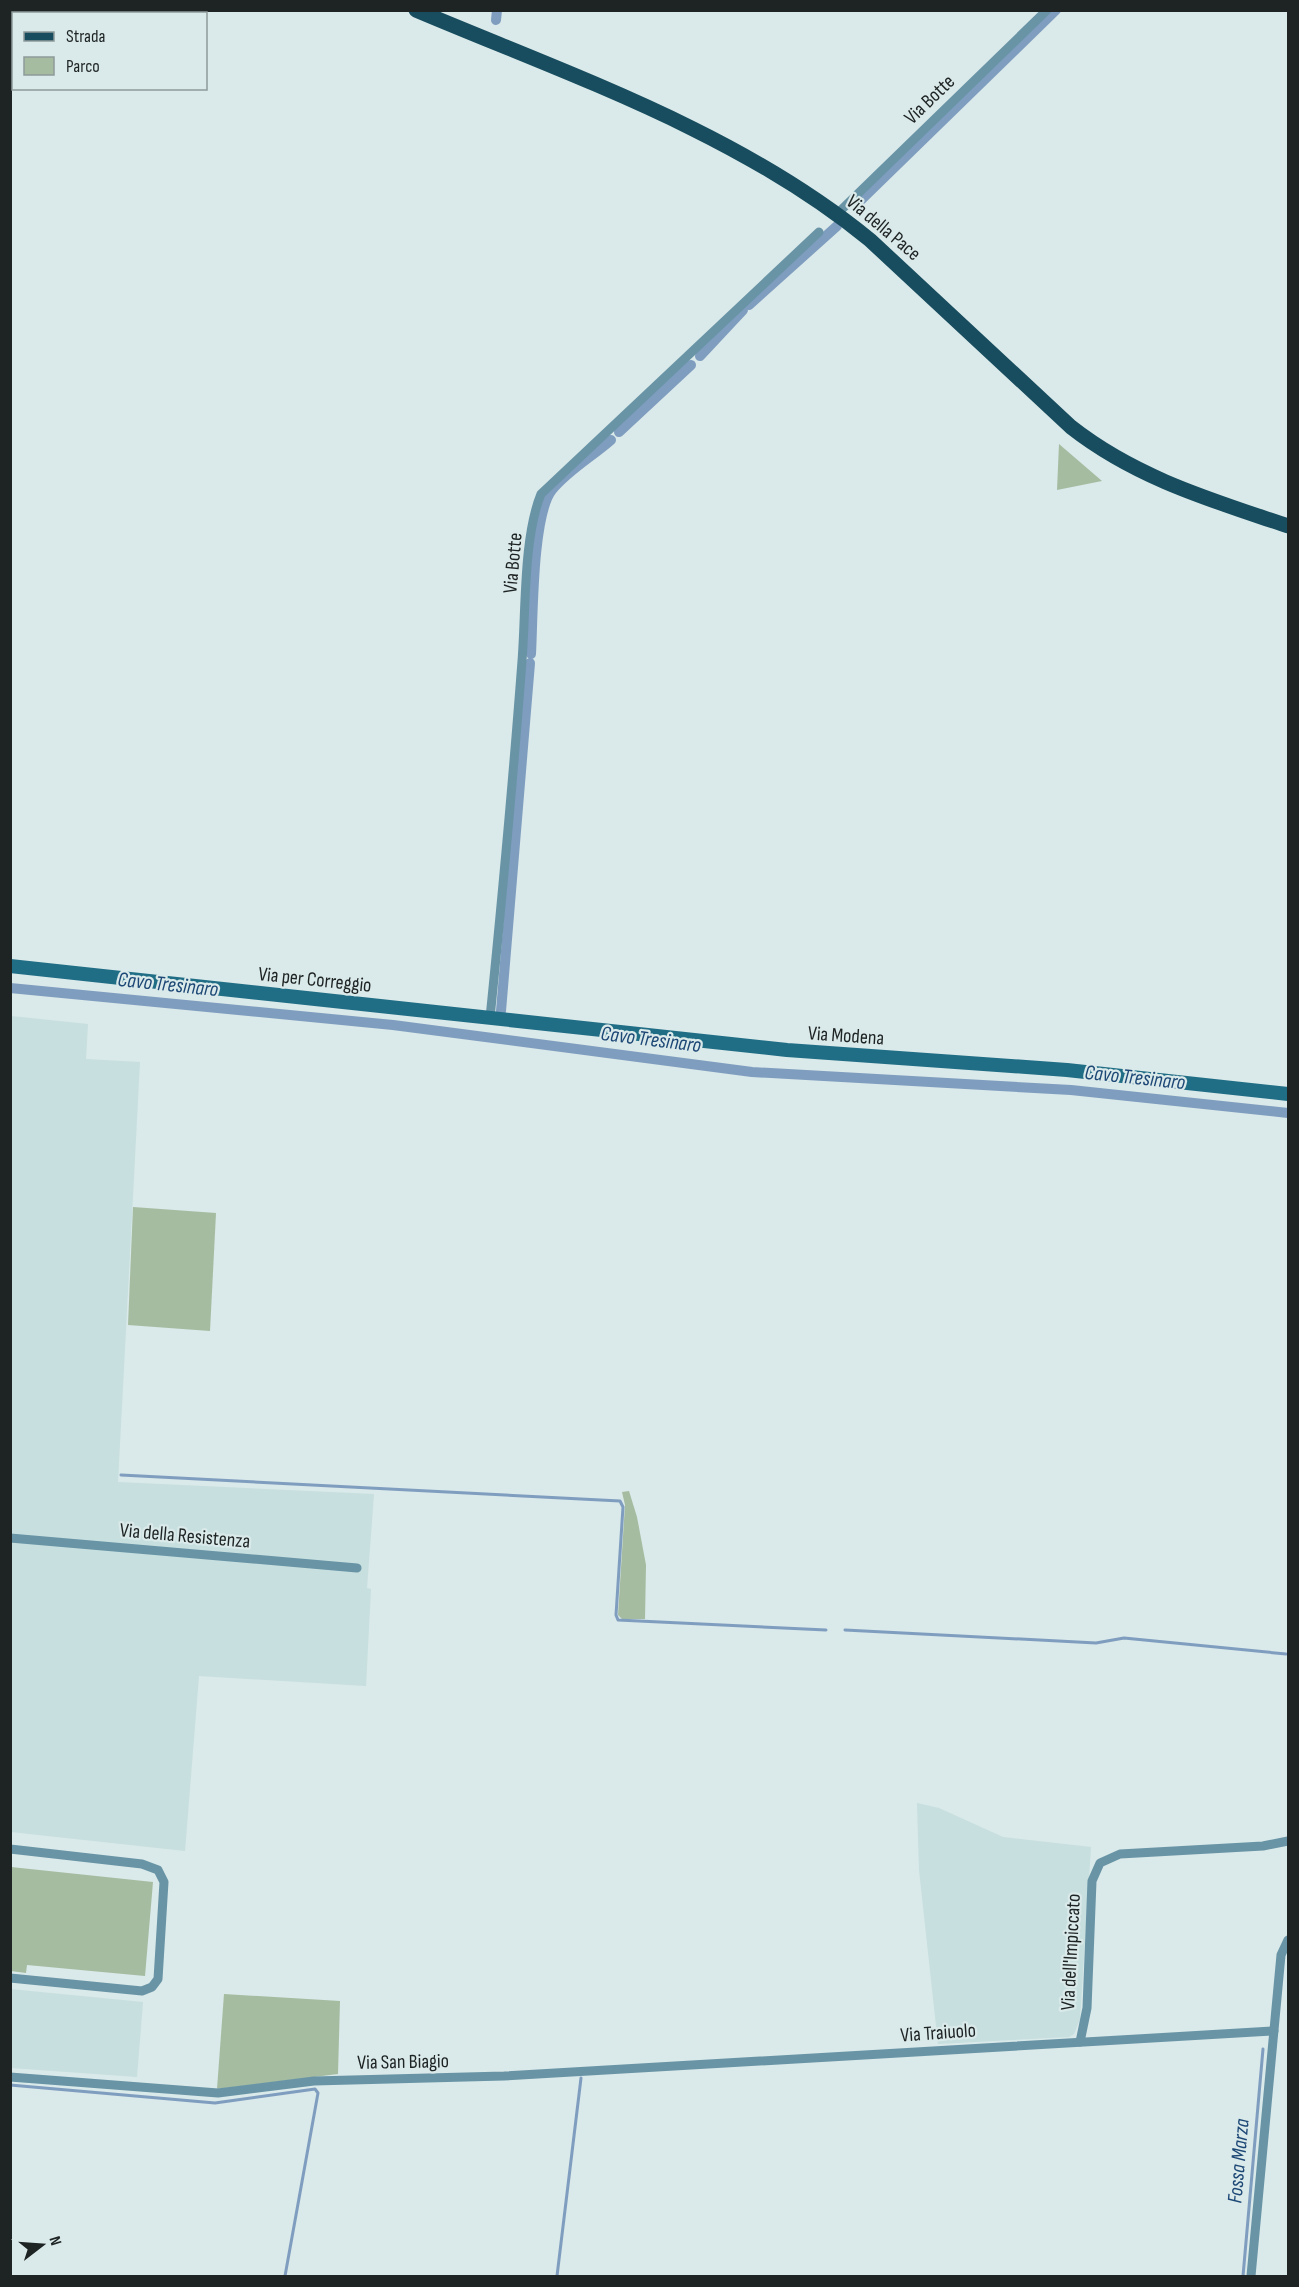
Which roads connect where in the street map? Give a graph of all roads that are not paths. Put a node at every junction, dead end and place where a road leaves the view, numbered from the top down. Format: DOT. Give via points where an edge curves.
graph roads {
  1 [pos="416,10"];
  2 [pos="1047,10"];
  3 [pos="837,214"];
  4 [pos="819,231"];
  5 [pos="1288,526"];
  6 [pos="10,966"];
  7 [pos="400,1008"];
  8 [pos="490,1018"];
  9 [pos="1288,1094"];
  10 [pos="10,1538"];
  11 [pos="357,1568"];
  12 [pos="1288,1841"];
  13 [pos="10,1849"];
  14 [pos="1288,1940"];
  15 [pos="10,1978"];
  16 [pos="1274,2031"];
  17 [pos="1080,2042"];
  18 [pos="798,2060"];
  19 [pos="10,2077"];
  20 [pos="1251,2277"];
  1 -- 3 [label="main road, Via della Pace" via="703,133"];
  2 -- 3 [label="street, Via Botte"];
  3 -- 5 [label="main road, Via della Pace" via="1098,448 1161,482"];
  4 -- 8 [label="street, Via Botte" via="541,494 530,555 512,800"];
  6 -- 7 [label="street, Via per Correggio"];
  7 -- 8 [label="street, Via Modena"];
  8 -- 9 [label="street, Via Modena" via="787,1050 1067,1070"];
  10 -- 11 [label="street, Via della Resistenza"];
  12 -- 17 [label="street, Via dell'Impiccato" via="1263,1846 1120,1854 1100,1863 1092,1881 1087,2008"];
  13 -- 15 [label="street" via="142,1864 158,1870 164,1882 158,1979 152,1987 142,1991"];
  14 -- 16 [label="street" via="1281,1955"];
  16 -- 17 [label="street"];
  16 -- 20 [label="street"];
  17 -- 18 [label="street, Via Traiuolo"];
  18 -- 19 [label="street, Via San Biagio" via="504,2076 314,2081 218,2093"];
}
